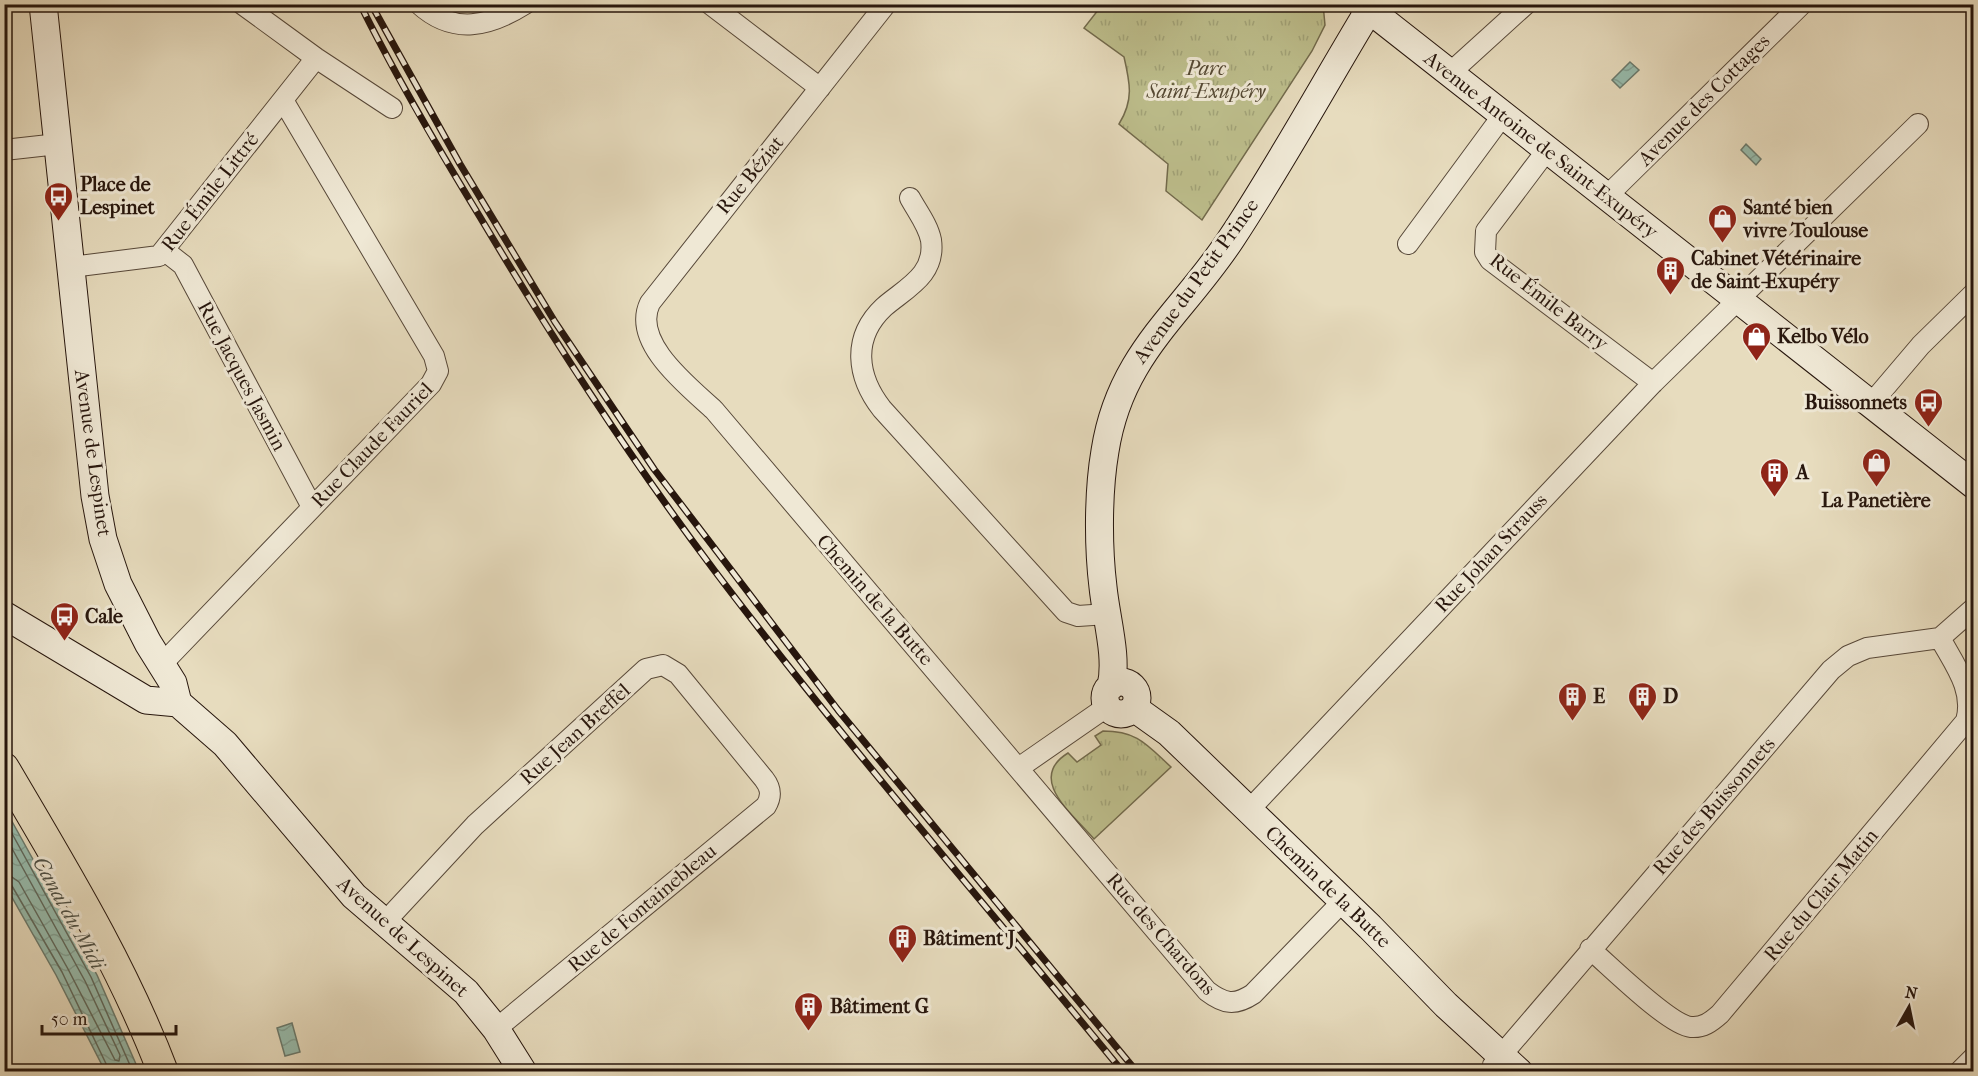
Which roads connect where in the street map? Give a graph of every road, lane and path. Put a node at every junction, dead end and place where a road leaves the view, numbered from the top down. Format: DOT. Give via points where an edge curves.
graph roads {
  1 [pos="43,4"];
  2 [pos="242,4"];
  3 [pos="419,4"];
  4 [pos="525,4"];
  5 [pos="710,4"];
  6 [pos="886,4"];
  7 [pos="1526,4"];
  8 [pos="1802,4"];
  9 [pos="1366,7"];
  10 [pos="316,58"];
  11 [pos="1450,73"];
  12 [pos="820,88"];
  13 [pos="283,100"];
  14 [pos="392,108"];
  15 [pos="1503,115"];
  16 [pos="1918,124"];
  17 [pos="58,144"];
  18 [pos="4,150"];
  19 [pos="1547,150"];
  20 [pos="1607,196"];
  21 [pos="910,198"];
  22 [pos="1408,243"];
  23 [pos="165,251"];
  24 [pos="71,267"];
  25 [pos="1974,293"];
  26 [pos="1737,300"];
  27 [pos="659,354"];
  28 [pos="1653,383"];
  29 [pos="1870,405"];
  30 [pos="1974,485"];
  31 [pos="312,507"];
  32 [pos="1974,608"];
  33 [pos="1107,614"];
  34 [pos="4,615"];
  35 [pos="1940,638"];
  36 [pos="160,665"];
  37 [pos="1121,696"];
  38 [pos="178,703"];
  39 [pos="1020,767"];
  40 [pos="4,768"];
  41 [pos="764,779"];
  42 [pos="1249,810"];
  43 [pos="1343,901"];
  44 [pos="384,923"];
  45 [pos="1590,949"];
  46 [pos="496,1029"];
  47 [pos="1974,1057"];
  48 [pos="1504,1064"];
  49 [pos="163,1071"];
  50 [pos="523,1071"];
  51 [pos="1959,1071"];
  1 -- 17 [label="street, Avenue de Lespinet"];
  2 -- 10 [label="street"];
  3 -- 4 [label="street" via="449,22 475,25 499,20"];
  5 -- 12 [label="street"];
  6 -- 12 [label="street, Rue Béziat"];
  7 -- 11 [label="street"];
  8 -- 20 [label="street, Avenue des Cottages"];
  9 -- 11 [label="street, Avenue Antoine de Saint-Exupéry"];
  9 -- 33 [label="street, Avenue du Petit Prince" via="1229,242 1155,333 1127,380 1111,427 1102,477 1101,567"];
  10 -- 13 [label="street, Rue Émile Littré"];
  10 -- 14 [label="street"];
  11 -- 15 [label="street, Avenue Antoine de Saint-Exupéry"];
  12 -- 27 [label="street, Rue Béziat" via="650,303 646,331"];
  13 -- 23 [label="street, Rue Émile Littré"];
  13 -- 31 [label="street, Rue Claude Fauriel" via="434,356 438,371 431,384"];
  15 -- 19 [label="street, Avenue Antoine de Saint-Exupéry"];
  15 -- 22 [label="street"];
  16 -- 26 [label="street, Rue Johan Strauss"];
  17 -- 18 [label="street"];
  17 -- 24 [label="street, Avenue de Lespinet"];
  19 -- 20 [label="street, Avenue Antoine de Saint-Exupéry"];
  19 -- 28 [label="street, Rue Émile Barry" via="1486,231 1485,252 1490,260"];
  20 -- 26 [label="street, Avenue Antoine de Saint-Exupéry"];
  21 -- 33 [label="street" via="931,239 931,255 918,282 884,308 869,327 861,350 864,380 882,410 1066,612 1078,616"];
  23 -- 24 [label="street, Rue Émile Littré" via="151,259"];
  23 -- 31 [label="street, Rue Jacques Jasmin" via="183,265"];
  24 -- 36 [label="street, Avenue de Lespinet" via="103,539 118,584"];
  25 -- 29 [label="street" via="1921,345"];
  26 -- 28 [label="street, Rue Johan Strauss"];
  26 -- 29 [label="street, Avenue Antoine de Saint-Exupéry"];
  27 -- 39 [label="street, Chemin de la Butte" via="714,410"];
  28 -- 42 [label="street, Rue Johan Strauss"];
  29 -- 30 [label="street, Avenue Antoine de Saint-Exupéry"];
  31 -- 36 [label="street, Rue Claude Fauriel"];
  32 -- 35 [label="street"];
  33 -- 37 [label="street, Avenue du Petit Prince"];
  34 -- 38 [label="street" via="146,700"];
  35 -- 45 [label="street, Rue des Buissonnets" via="1867,648 1848,656 1831,670"];
  35 -- 45 [label="street, Rue du Clair Matin" via="1967,689 1970,700 1966,721 1719,1014 1698,1027 1679,1024"];
  36 -- 38 [label="street, Avenue de Lespinet" via="173,683"];
  37 -- 39 [label="street"];
  37 -- 42 [label="street, Chemin de la Butte" via="1169,733"];
  38 -- 44 [label="street, Avenue de Lespinet" via="225,744 339,880"];
  39 -- 43 [label="street, Rue des Chardons" via="1207,991 1218,999 1242,1002 1254,994"];
  40 -- 49 [label="main road" via="101,935"];
  41 -- 44 [label="street, Rue Jean Breffel" via="678,674 663,664 654,665 475,825"];
  41 -- 46 [label="street, Rue de Fontainebleau" via="770,792 766,806"];
  42 -- 43 [label="street, Chemin de la Butte"];
  43 -- 48 [label="street, Chemin de la Butte"];
  44 -- 46 [label="street, Avenue de Lespinet" via="466,992"];
  45 -- 48 [label="street, Rue des Buissonnets"];
  46 -- 50 [label="street, Avenue de Lespinet"];
  47 -- 51 [label="street"];
}
